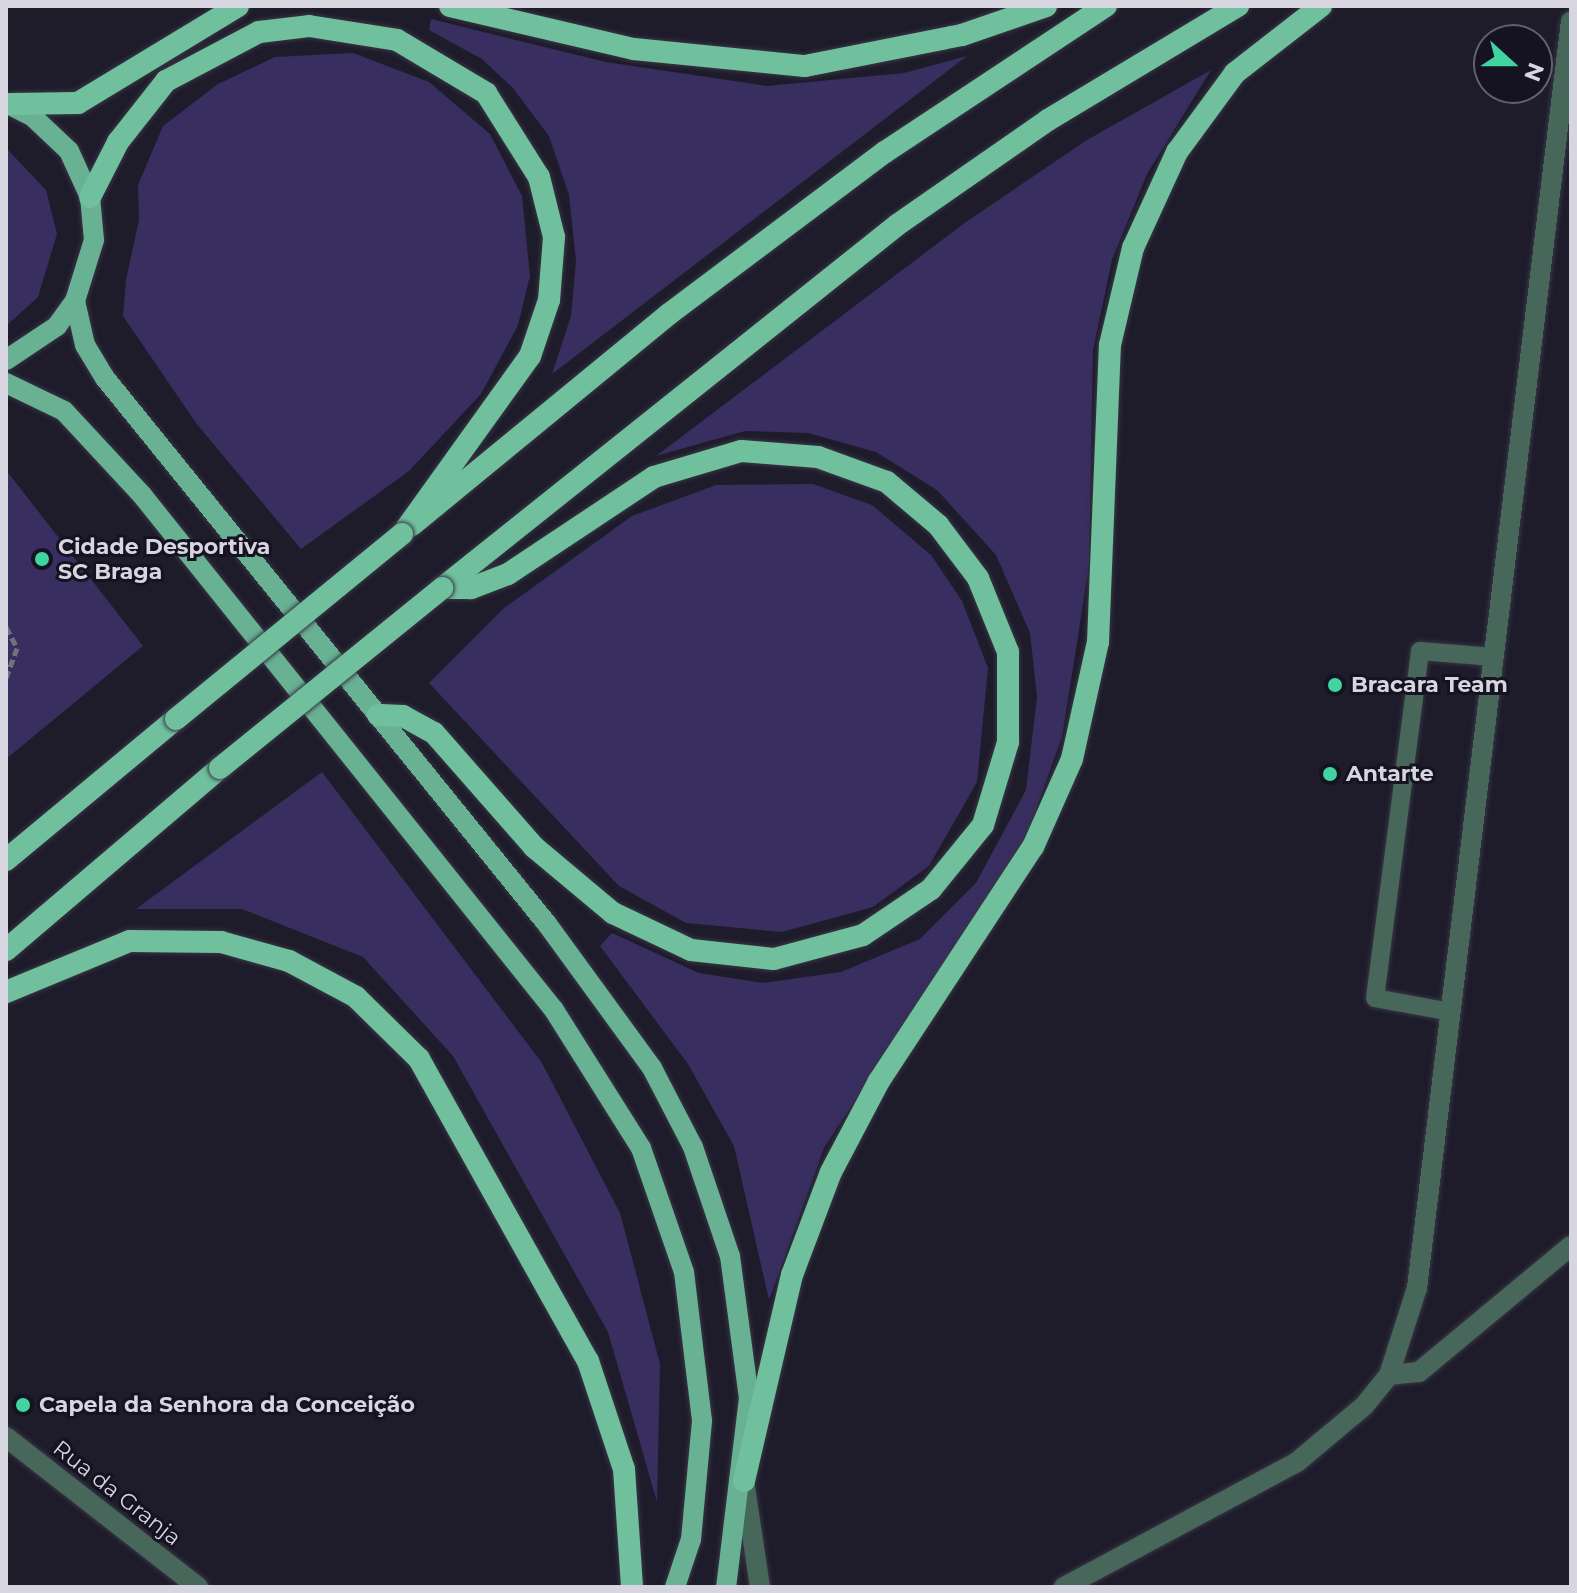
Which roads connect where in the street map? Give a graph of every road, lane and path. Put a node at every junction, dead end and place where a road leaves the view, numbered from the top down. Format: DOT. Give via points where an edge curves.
graph roads {
  1 [pos="238,6"];
  2 [pos="450,6"];
  3 [pos="1046,6"];
  4 [pos="1106,6"];
  5 [pos="1238,6"];
  6 [pos="1321,6"];
  7 [pos="1571,21"];
  8 [pos="8,104"];
  9 [pos="90,197"];
  10 [pos="75,301"];
  11 [pos="6,360"];
  12 [pos="6,383"];
  13 [pos="402,534"];
  14 [pos="442,588"];
  15 [pos="6,627"];
  16 [pos="1494,657"];
  17 [pos="6,679"];
  18 [pos="378,715"];
  19 [pos="6,860"];
  20 [pos="6,950"];
  21 [pos="6,992"];
  22 [pos="1451,1012"];
  23 [pos="1571,1246"];
  24 [pos="1389,1375"];
  25 [pos="6,1437"];
  26 [pos="744,1481"];
  27 [pos="198,1587"];
  28 [pos="632,1587"];
  29 [pos="675,1587"];
  30 [pos="726,1587"];
  31 [pos="760,1587"];
  32 [pos="1064,1587"];
  1 -- 8 [label="highway" via="78,103"];
  2 -- 3 [label="highway" via="634,49 805,66 962,35"];
  4 -- 13 [label="highway" via="885,152 694,295"];
  5 -- 14 [label="highway" via="1048,120 897,225"];
  6 -- 26 [label="highway" via="1235,73 1177,152 1133,248 1110,345 1098,642 1072,759 1033,847 879,1081 831,1172 792,1275"];
  7 -- 16 [label="street"];
  8 -- 9 [label="main road" via="52,132"];
  9 -- 10 [label="main road" via="91,261"];
  9 -- 13 [label="highway" via="118,142 166,81 259,32 309,26 397,40 486,93 539,177 554,237 549,300 530,356 423,495"];
  10 -- 11 [label="main road" via="57,326"];
  10 -- 18 [label="main road" via="85,345 105,378"];
  12 -- 29 [label="main road" via="64,411 142,495 554,1010 641,1148 684,1272 702,1421 691,1539"];
  13 -- 19 [label="highway, bridge"];
  14 -- 18 [label="highway" via="471,588 508,574 654,477 741,451 818,457 887,482 938,525 978,578 1008,652 1008,742 983,825 931,889 863,935 774,959 691,950 613,913 534,847 434,733 403,716"];
  14 -- 20 [label="highway, bridge"];
  15 -- 17 [label="path" via="17,648"];
  16 -- 22 [label="street"];
  16 -- 22 [label="lane" via="1420,651 1375,998"];
  18 -- 26 [label="main road" via="643,1056 693,1147 730,1256 749,1398"];
  21 -- 28 [label="highway" via="130,941 221,942 289,961 356,997 419,1059 588,1361 624,1469"];
  22 -- 24 [label="street" via="1417,1288"];
  23 -- 24 [label="street" via="1419,1372"];
  24 -- 32 [label="street" via="1364,1406 1297,1462"];
  25 -- 27 [label="street, Rua da Granja"];
  26 -- 30 [label="main road"];
  26 -- 31 [label="street"];
}
